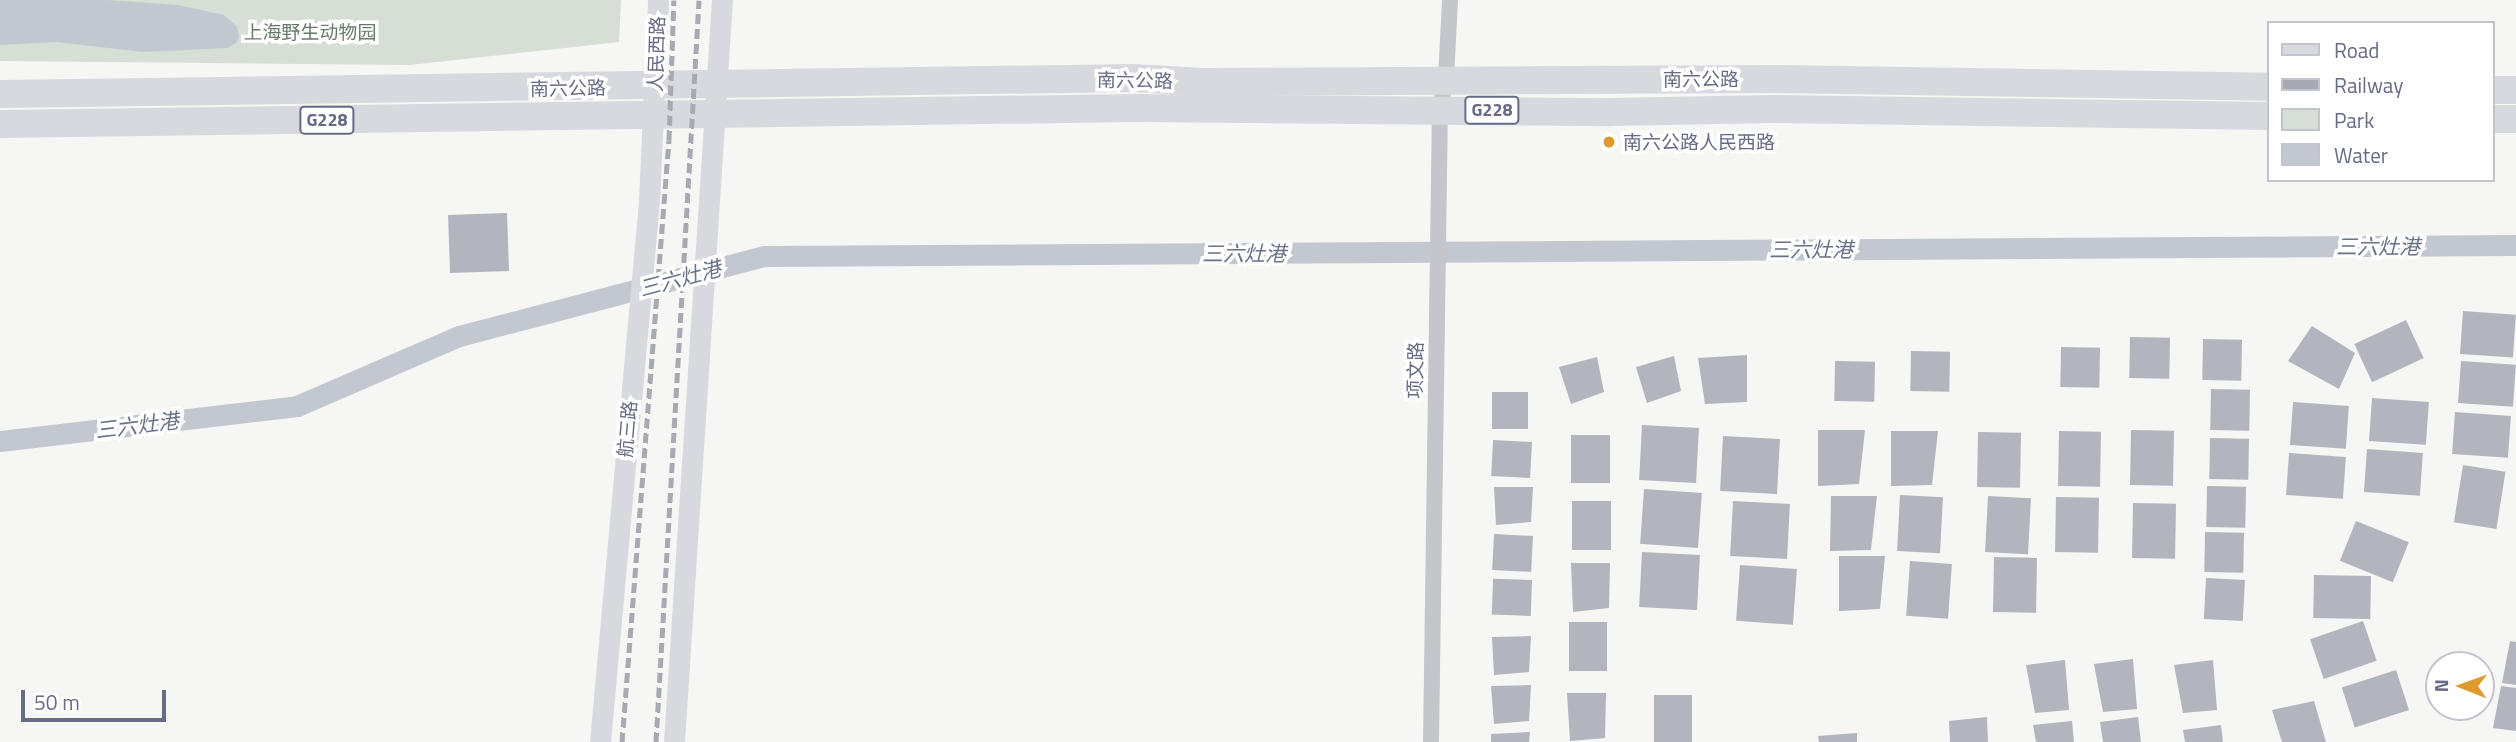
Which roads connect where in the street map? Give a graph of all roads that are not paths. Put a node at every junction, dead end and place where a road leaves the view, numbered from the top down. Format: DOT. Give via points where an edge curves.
graph roads {
  1 [pos="644,0"];
  2 [pos="657,0"];
  3 [pos="722,0"];
  4 [pos="1450,0"];
  5 [pos="1446,79"];
  6 [pos="718,84"];
  7 [pos="2268,86"];
  8 [pos="649,87"];
  9 [pos="2495,90"];
  10 [pos="2516,90"];
  11 [pos="0,94"];
  12 [pos="1440,108"];
  13 [pos="654,116"];
  14 [pos="716,116"];
  15 [pos="2268,116"];
  16 [pos="2495,119"];
  17 [pos="2516,119"];
  18 [pos="0,124"];
  19 [pos="600,742"];
  20 [pos="674,742"];
  21 [pos="1431,742"];
  1 -- 8 [label="main road, 人民西路"];
  2 -- 8 [label="main road, 人民西路"];
  3 -- 6 [label="main road"];
  4 -- 5 [label="street, 项文路"];
  5 -- 6 [label="highway, 南六公路 / G228"];
  5 -- 7 [label="highway, 南六公路 / G228"];
  5 -- 12 [label="street, 项文路"];
  6 -- 8 [label="highway, 南六公路"];
  6 -- 14 [label="main road"];
  8 -- 11 [label="highway, 南六公路 / G228"];
  8 -- 13 [label="main road, 人民西路"];
  9 -- 10 [label="highway"];
  12 -- 14 [label="highway, 南六公路 / G228"];
  12 -- 15 [label="highway, 南六公路 / G228"];
  12 -- 21 [label="street, 项文路"];
  13 -- 14 [label="highway, 南六公路"];
  13 -- 18 [label="highway, 南六公路 / G228"];
  13 -- 19 [label="main road, 航三路"];
  14 -- 20 [label="main road"];
  16 -- 17 [label="highway"];
}
